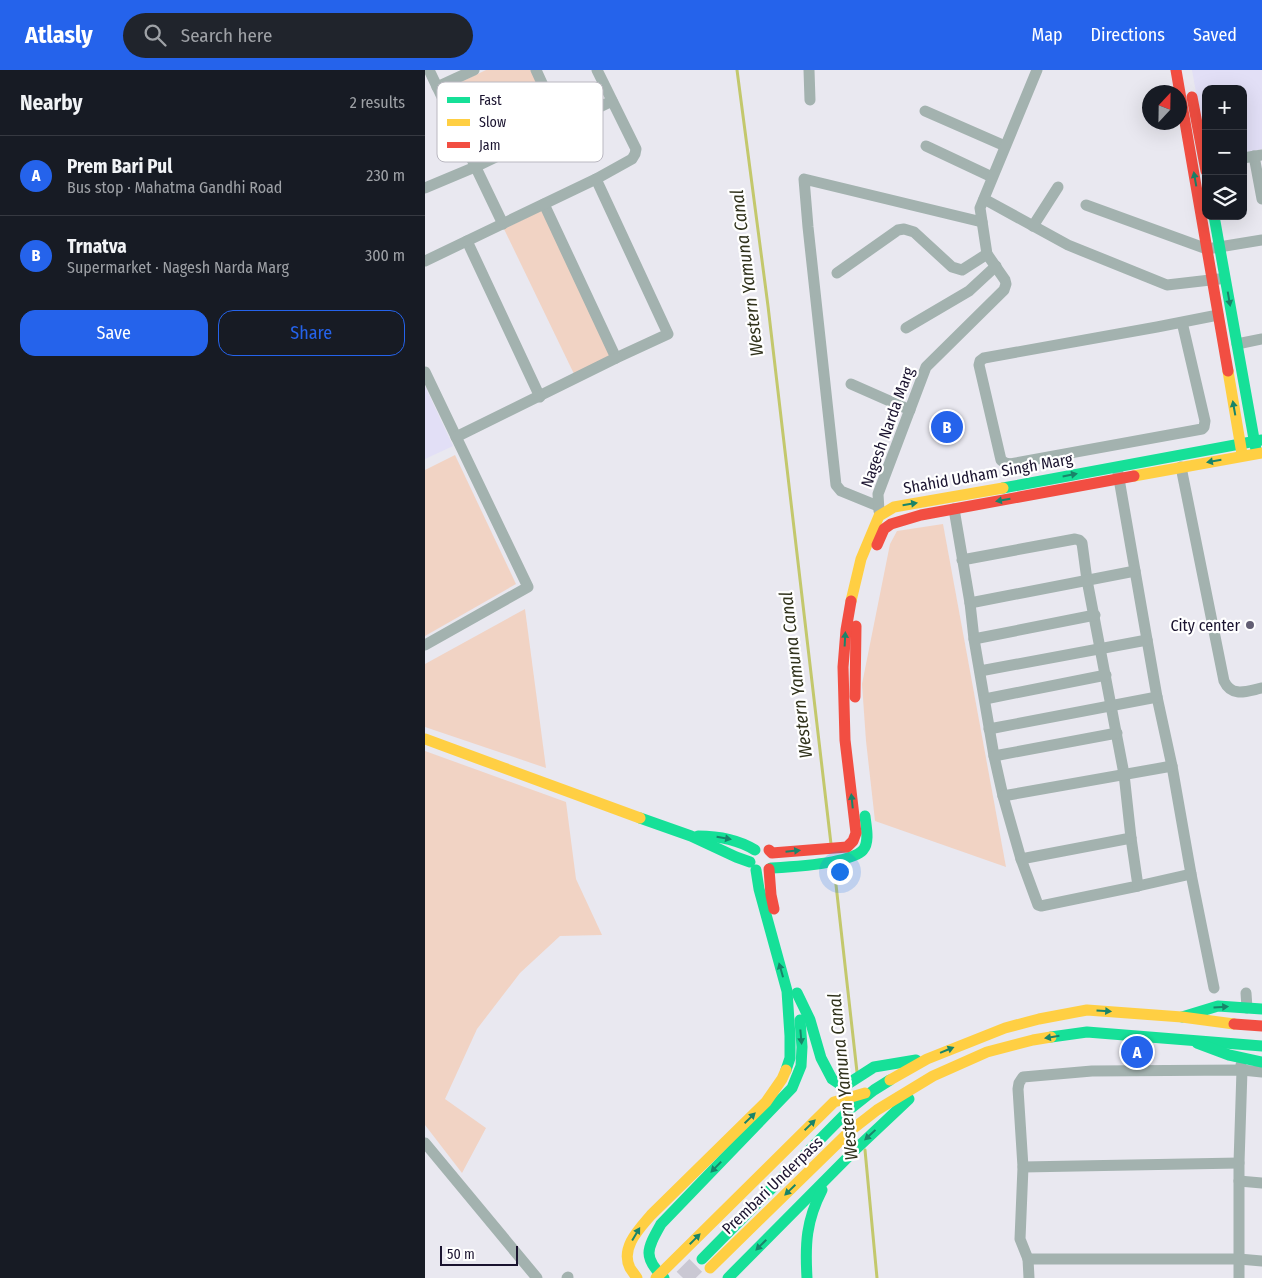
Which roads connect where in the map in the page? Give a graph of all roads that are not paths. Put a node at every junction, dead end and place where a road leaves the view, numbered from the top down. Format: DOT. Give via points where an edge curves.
graph roads {
  1 [pos="429,70"];
  2 [pos="474,70"];
  3 [pos="536,70"];
  4 [pos="597,70"];
  5 [pos="809,70"];
  6 [pos="1037,70"];
  7 [pos="1177,70"];
  8 [pos="448,82"];
  9 [pos="541,82"];
  10 [pos="603,82"];
  11 [pos="603,82"];
  12 [pos="437,87"];
  13 [pos="1191,89"];
  14 [pos="810,100"];
  15 [pos="612,101"];
  16 [pos="603,105"];
  17 [pos="925,111"];
  18 [pos="926,146"];
  19 [pos="1005,146"];
  20 [pos="1202,150"];
  21 [pos="1253,156"];
  22 [pos="473,162"];
  23 [pos="485,162"];
  24 [pos="475,167"];
  25 [pos="993,177"];
  26 [pos="596,179"];
  27 [pos="1059,187"];
  28 [pos="425,188"];
  29 [pos="1262,198"];
  30 [pos="984,199"];
  31 [pos="544,204"];
  32 [pos="1086,206"];
  33 [pos="1215,220"];
  34 [pos="982,222"];
  35 [pos="503,224"];
  36 [pos="1033,226"];
  37 [pos="1262,240"];
  38 [pos="467,241"];
  39 [pos="1220,248"];
  40 [pos="1207,249"];
  41 [pos="987,254"];
  42 [pos="425,262"];
  43 [pos="996,266"];
  44 [pos="837,273"];
  45 [pos="1225,279"];
  46 [pos="1212,280"];
  47 [pos="1218,315"];
  48 [pos="1182,322"];
  49 [pos="906,328"];
  50 [pos="1262,339"];
  51 [pos="1237,344"];
  52 [pos="616,358"];
  53 [pos="425,372"];
  54 [pos="851,384"];
  55 [pos="540,397"];
  56 [pos="910,410"];
  57 [pos="456,437"];
  58 [pos="1258,440"];
  59 [pos="1240,444"];
  60 [pos="1259,453"];
  61 [pos="1242,456"];
  62 [pos="1116,466"];
  63 [pos="1181,467"];
  64 [pos="1119,479"];
  65 [pos="954,509"];
  66 [pos="879,511"];
  67 [pos="884,529"];
  68 [pos="962,560"];
  69 [pos="1135,571"];
  70 [pos="1087,580"];
  71 [pos="970,603"];
  72 [pos="1095,615"];
  73 [pos="974,639"];
  74 [pos="1147,640"];
  75 [pos="425,646"];
  76 [pos="1101,649"];
  77 [pos="980,671"];
  78 [pos="1106,675"];
  79 [pos="1262,688"];
  80 [pos="1157,697"];
  81 [pos="985,699"];
  82 [pos="1111,706"];
  83 [pos="989,729"];
  84 [pos="1117,733"];
  85 [pos="425,739"];
  86 [pos="994,756"];
  87 [pos="1172,766"];
  88 [pos="1124,774"];
  89 [pos="1003,796"];
  90 [pos="691,836"];
  91 [pos="1131,838"];
  92 [pos="755,850"];
  93 [pos="769,850"];
  94 [pos="848,852"];
  95 [pos="1021,859"];
  96 [pos="753,866"];
  97 [pos="770,869"];
  98 [pos="1191,874"];
  99 [pos="1138,886"];
  100 [pos="1214,988"];
  101 [pos="797,993"];
  102 [pos="1245,993"];
  103 [pos="1247,1008"];
  104 [pos="1262,1009"];
  105 [pos="1182,1017"];
  106 [pos="1262,1026"];
  107 [pos="1188,1040"];
  108 [pos="1262,1046"];
  109 [pos="1240,1057"];
  110 [pos="927,1059"];
  111 [pos="1262,1062"];
  112 [pos="1242,1070"];
  113 [pos="1262,1072"];
  114 [pos="933,1076"];
  115 [pos="849,1104"];
  116 [pos="425,1143"];
  117 [pos="1239,1163"];
  118 [pos="1023,1167"];
  119 [pos="829,1176"];
  120 [pos="1239,1181"];
  121 [pos="1262,1183"];
  122 [pos="1028,1259"];
  123 [pos="1239,1259"];
  124 [pos="1262,1261"];
  125 [pos="660,1277"];
  126 [pos="537,1278"];
  127 [pos="637,1278"];
  128 [pos="728,1278"];
  129 [pos="807,1278"];
  130 [pos="1029,1278"];
  131 [pos="1239,1278"];
  1 -- 12 [label="street"];
  2 -- 8 [label="street"];
  3 -- 9 [label="street"];
  4 -- 10 [label="street"];
  5 -- 14 [label="street"];
  6 -- 19 [label="street"];
  40 -- 7 [label="street, one-way"];
  11 -- 15 [label="street"];
  13 -- 20 [label="street"];
  15 -- 16 [label="street"];
  15 -- 26 [label="street" via="636,149 635,154 632,159"];
  17 -- 19 [label="street"];
  18 -- 25 [label="street"];
  19 -- 25 [label="street"];
  21 -- 29 [label="street"];
  22 -- 24 [label="street"];
  23 -- 24 [label="street"];
  24 -- 28 [label="street"];
  24 -- 35 [label="street"];
  25 -- 30 [label="street"];
  26 -- 31 [label="street"];
  26 -- 52 [label="street" via="668,334"];
  27 -- 36 [label="street"];
  30 -- 34 [label="street" via="980,208"];
  30 -- 36 [label="street"];
  31 -- 35 [label="street"];
  31 -- 52 [label="street"];
  32 -- 40 [label="street"];
  33 -- 39 [label="street"];
  34 -- 41 [label="street"];
  34 -- 66 [label="street" via="804,179 836,485 841,491"];
  35 -- 38 [label="street"];
  36 -- 46 [label="street" via="1068,245 1167,285"];
  37 -- 39 [label="street"];
  38 -- 42 [label="street"];
  38 -- 55 [label="street"];
  39 -- 40 [label="street"];
  39 -- 45 [label="street"];
  40 -- 46 [label="street"];
  41 -- 43 [label="street, Nagesh Narda Marg"];
  41 -- 44 [label="street" via="961,270 951,267 914,232 904,229"];
  43 -- 49 [label="street" via="969,291"];
  43 -- 56 [label="street, Nagesh Narda Marg" via="1005,280 1004,290 926,367"];
  45 -- 46 [label="street"];
  45 -- 51 [label="street, one-way"];
  46 -- 47 [label="street"];
  47 -- 48 [label="street"];
  59 -- 47 [label="street, one-way"];
  48 -- 48 [label="street" via="980,361 1001,460 1010,464 1202,429 1205,421"];
  50 -- 51 [label="street"];
  51 -- 58 [label="street"];
  52 -- 55 [label="street"];
  53 -- 57 [label="street"];
  54 -- 56 [label="street"];
  55 -- 57 [label="street"];
  56 -- 66 [label="street, Nagesh Narda Marg" via="878,494"];
  57 -- 75 [label="street" via="528,587"];
  58 -- 59 [label="street, Shahid Udham Singh Marg"];
  58 -- 60 [label="street"];
  59 -- 61 [label="street"];
  59 -- 62 [label="street, Shahid Udham Singh Marg"];
  60 -- 61 [label="street, Shahid Udham Singh Marg"];
  61 -- 63 [label="street, Shahid Udham Singh Marg, one-way"];
  62 -- 64 [label="street"];
  66 -- 62 [label="street, Shahid Udham Singh Marg, one-way"];
  63 -- 64 [label="street, Shahid Udham Singh Marg"];
  63 -- 79 [label="street" via="1224,681 1230,690 1239,693"];
  64 -- 65 [label="street, Shahid Udham Singh Marg, one-way"];
  64 -- 69 [label="street"];
  65 -- 67 [label="street, Shahid Udham Singh Marg" via="921,515"];
  65 -- 68 [label="street"];
  66 -- 67 [label="street"];
  94 -- 66 [label="street, one-way" via="856,833 845,740 845,630 861,559"];
  67 -- 94 [label="street" via="871,559 857,625 855,739 867,832 863,850 859,854"];
  68 -- 70 [label="street" via="1075,539 1081,543"];
  68 -- 71 [label="street"];
  69 -- 70 [label="street"];
  69 -- 74 [label="street"];
  70 -- 71 [label="street"];
  70 -- 72 [label="street"];
  71 -- 73 [label="street"];
  72 -- 73 [label="street"];
  72 -- 76 [label="street"];
  73 -- 77 [label="street"];
  74 -- 76 [label="street"];
  74 -- 80 [label="street"];
  76 -- 77 [label="street"];
  76 -- 78 [label="street"];
  77 -- 81 [label="street"];
  78 -- 81 [label="street"];
  78 -- 82 [label="street"];
  80 -- 82 [label="street"];
  80 -- 87 [label="street"];
  81 -- 83 [label="street"];
  82 -- 83 [label="street"];
  82 -- 84 [label="street"];
  83 -- 86 [label="street"];
  84 -- 86 [label="street"];
  84 -- 88 [label="street"];
  85 -- 90 [label="street"];
  86 -- 89 [label="street"];
  87 -- 88 [label="street"];
  87 -- 98 [label="street"];
  88 -- 89 [label="street"];
  88 -- 91 [label="street"];
  89 -- 95 [label="street"];
  90 -- 92 [label="street, one-way" via="728,838"];
  90 -- 96 [label="street"];
  91 -- 95 [label="street"];
  91 -- 99 [label="street"];
  92 -- 93 [label="street"];
  92 -- 96 [label="street" via="751,855"];
  93 -- 94 [label="street, one-way" via="772,853 819,848"];
  93 -- 97 [label="street" via="774,862"];
  94 -- 97 [label="street" via="817,863"];
  95 -- 99 [label="street" via="1041,906"];
  96 -- 97 [label="street" via="760,872"];
  127 -- 96 [label="street, one-way" via="629,1266 627,1253 635,1232 766,1102 781,1080 790,1058 787,991"];
  97 -- 101 [label="street" via="771,894"];
  98 -- 99 [label="street"];
  98 -- 100 [label="street"];
  101 -- 110 [label="street" via="821,1058 832,1079 838,1083 846,1085 874,1067"];
  101 -- 125 [label="street, one-way" via="802,1047 801,1066 792,1088 661,1224 651,1241 648,1258"];
  102 -- 103 [label="street"];
  103 -- 104 [label="street"];
  105 -- 103 [label="street, one-way" via="1218,1006"];
  105 -- 106 [label="street, bridge"];
  110 -- 105 [label="street, one-way" via="1005,1028 1087,1010"];
  107 -- 108 [label="street"];
  107 -- 109 [label="street"];
  107 -- 114 [label="street, one-way" via="1087,1032 1033,1040 987,1052"];
  109 -- 111 [label="street"];
  109 -- 112 [label="street"];
  110 -- 115 [label="street, Prembari Underpass"];
  112 -- 113 [label="street"];
  112 -- 117 [label="street"];
  112 -- 118 [label="street" via="1092,1071 1023,1078 1018,1090"];
  114 -- 115 [label="street, Prembari Underpass, one-way" via="877,1110 850,1131 706,1264"];
  114 -- 119 [label="street, one-way"];
  125 -- 115 [label="street, one-way" via="834,1102"];
  116 -- 126 [label="street"];
  117 -- 118 [label="street"];
  117 -- 120 [label="street"];
  118 -- 122 [label="street" via="1021,1239"];
  119 -- 128 [label="street, one-way"];
  119 -- 129 [label="street" via="807,1229"];
  120 -- 121 [label="street"];
  120 -- 123 [label="street"];
  122 -- 123 [label="street"];
  122 -- 130 [label="street"];
  123 -- 124 [label="street"];
  123 -- 131 [label="street"];
}
